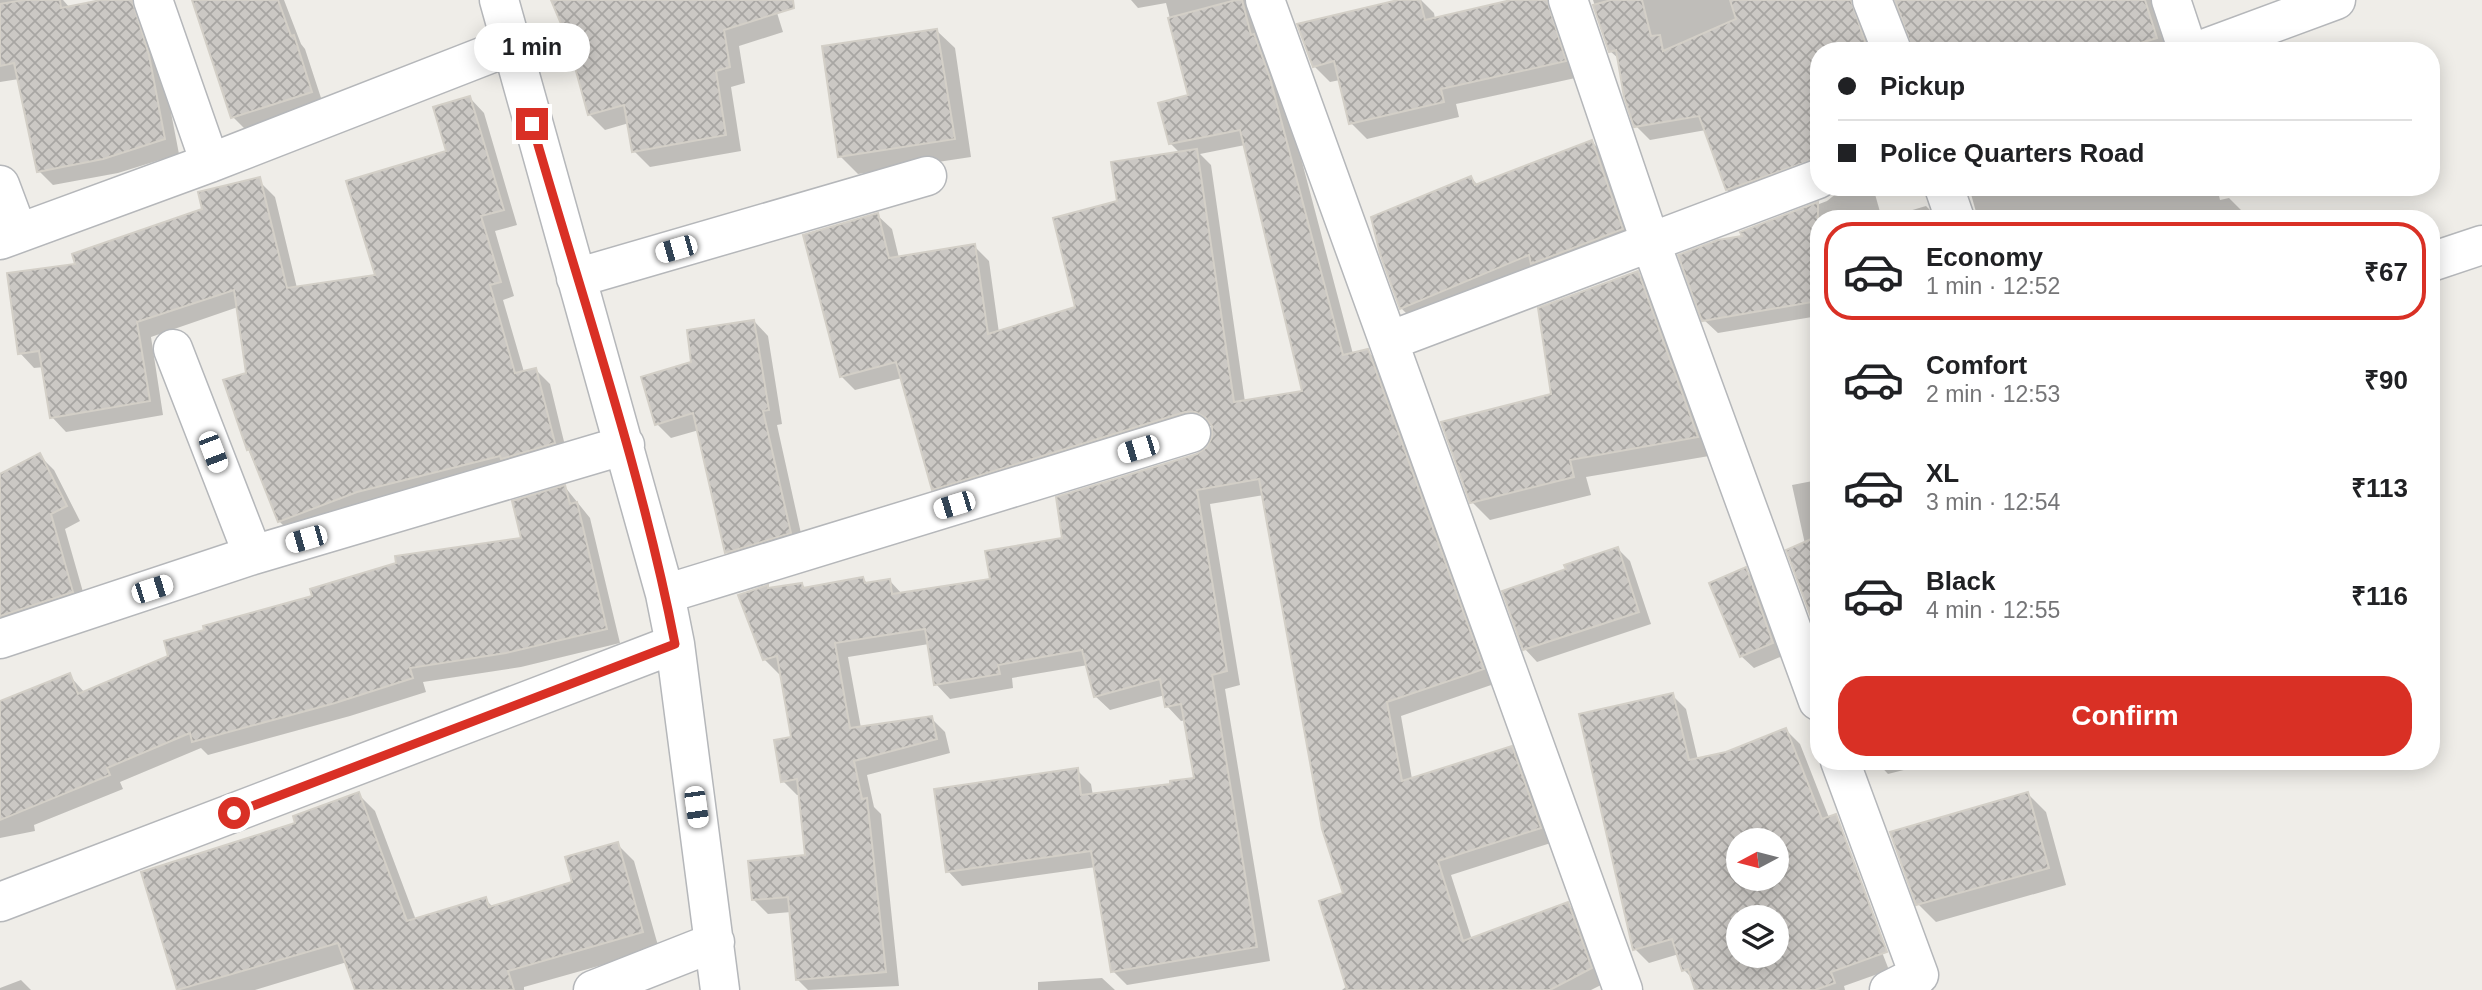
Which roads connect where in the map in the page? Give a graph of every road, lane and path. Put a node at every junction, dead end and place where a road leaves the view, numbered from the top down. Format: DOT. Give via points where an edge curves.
graph roads {
  1 [pos="153,0"];
  2 [pos="499,0"];
  3 [pos="1265,0"];
  4 [pos="1567,0"];
  5 [pos="1872,0"];
  6 [pos="2171,0"];
  7 [pos="2336,0"];
  8 [pos="1888,42"];
  9 [pos="2185,42"];
  10 [pos="2222,42"];
  11 [pos="510,46"];
  12 [pos="210,163"];
  13 [pos="927,176"];
  14 [pos="1810,182"];
  15 [pos="0,185"];
  16 [pos="9,237"];
  17 [pos="1650,241"];
  18 [pos="2482,245"];
  19 [pos="2440,259"];
  20 [pos="576,278"];
  21 [pos="1389,341"];
  22 [pos="173,349"];
  23 [pos="1191,433"];
  24 [pos="625,445"];
  25 [pos="253,555"];
  26 [pos="665,594"];
  27 [pos="0,639"];
  28 [pos="675,644"];
  29 [pos="1810,679"];
  30 [pos="1843,770"];
  31 [pos="0,902"];
  32 [pos="715,942"];
  33 [pos="593,990"];
  34 [pos="720,990"];
  35 [pos="1623,990"];
  36 [pos="1889,990"];
  1 -- 12 [label="street"];
  2 -- 11 [label="street"];
  3 -- 21 [label="street"];
  4 -- 17 [label="street"];
  5 -- 8 [label="street"];
  6 -- 9 [label="street"];
  7 -- 10 [label="street"];
  11 -- 12 [label="street"];
  11 -- 20 [label="street"];
  12 -- 16 [label="street"];
  13 -- 20 [label="street"];
  14 -- 17 [label="street"];
  15 -- 16 [label="street"];
  17 -- 21 [label="street"];
  17 -- 29 [label="street"];
  18 -- 19 [label="street"];
  20 -- 24 [label="street"];
  21 -- 35 [label="street"];
  22 -- 25 [label="street"];
  23 -- 26 [label="street"];
  24 -- 25 [label="street"];
  24 -- 26 [label="street"];
  25 -- 27 [label="street"];
  26 -- 28 [label="street"];
  28 -- 31 [label="street"];
  28 -- 32 [label="street"];
  30 -- 36 [label="street" via="1919,975"];
  32 -- 33 [label="street"];
  32 -- 34 [label="street"];
}
